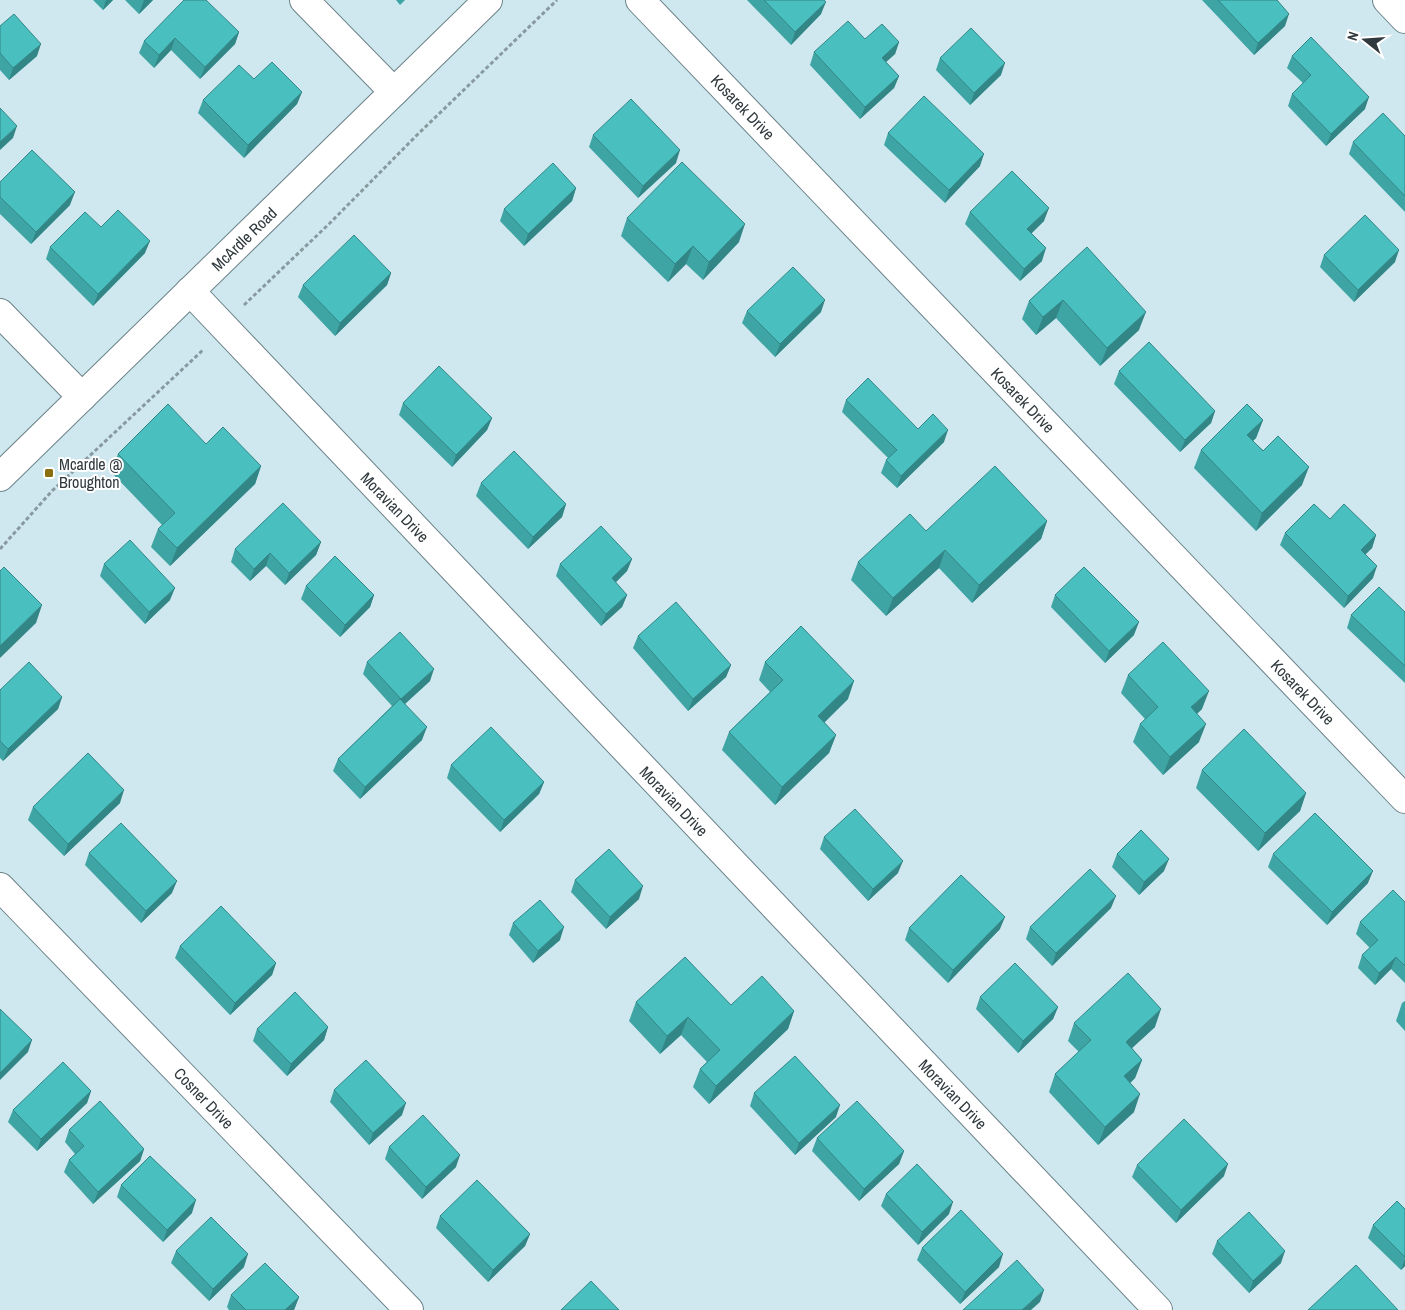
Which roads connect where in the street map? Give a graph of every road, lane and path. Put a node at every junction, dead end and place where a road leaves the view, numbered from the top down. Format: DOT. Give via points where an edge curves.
graph roads {
  1 [pos="304,0"];
  2 [pos="488,0"];
  3 [pos="557,0"];
  4 [pos="640,0"];
  5 [pos="1387,0"];
  6 [pos="1405,18"];
  7 [pos="394,92"];
  8 [pos="190,291"];
  9 [pos="0,313"];
  10 [pos="223,326"];
  11 [pos="82,397"];
  12 [pos="0,477"];
  13 [pos="0,549"];
  14 [pos="1405,799"];
  15 [pos="0,887"];
  16 [pos="409,1310"];
  17 [pos="1158,1310"];
  1 -- 7 [label="street"];
  2 -- 7 [label="street, McArdle Road"];
  3 -- 10 [label="path"];
  4 -- 14 [label="street, Kosarek Drive"];
  5 -- 6 [label="street"];
  7 -- 8 [label="street, McArdle Road"];
  8 -- 10 [label="street, Moravian Drive"];
  8 -- 11 [label="street, McArdle Road"];
  9 -- 11 [label="street"];
  10 -- 13 [label="path" via="196,358 52,491"];
  10 -- 17 [label="street, Moravian Drive"];
  11 -- 12 [label="street, McArdle Road"];
  15 -- 16 [label="street, Cosner Drive"];
}
